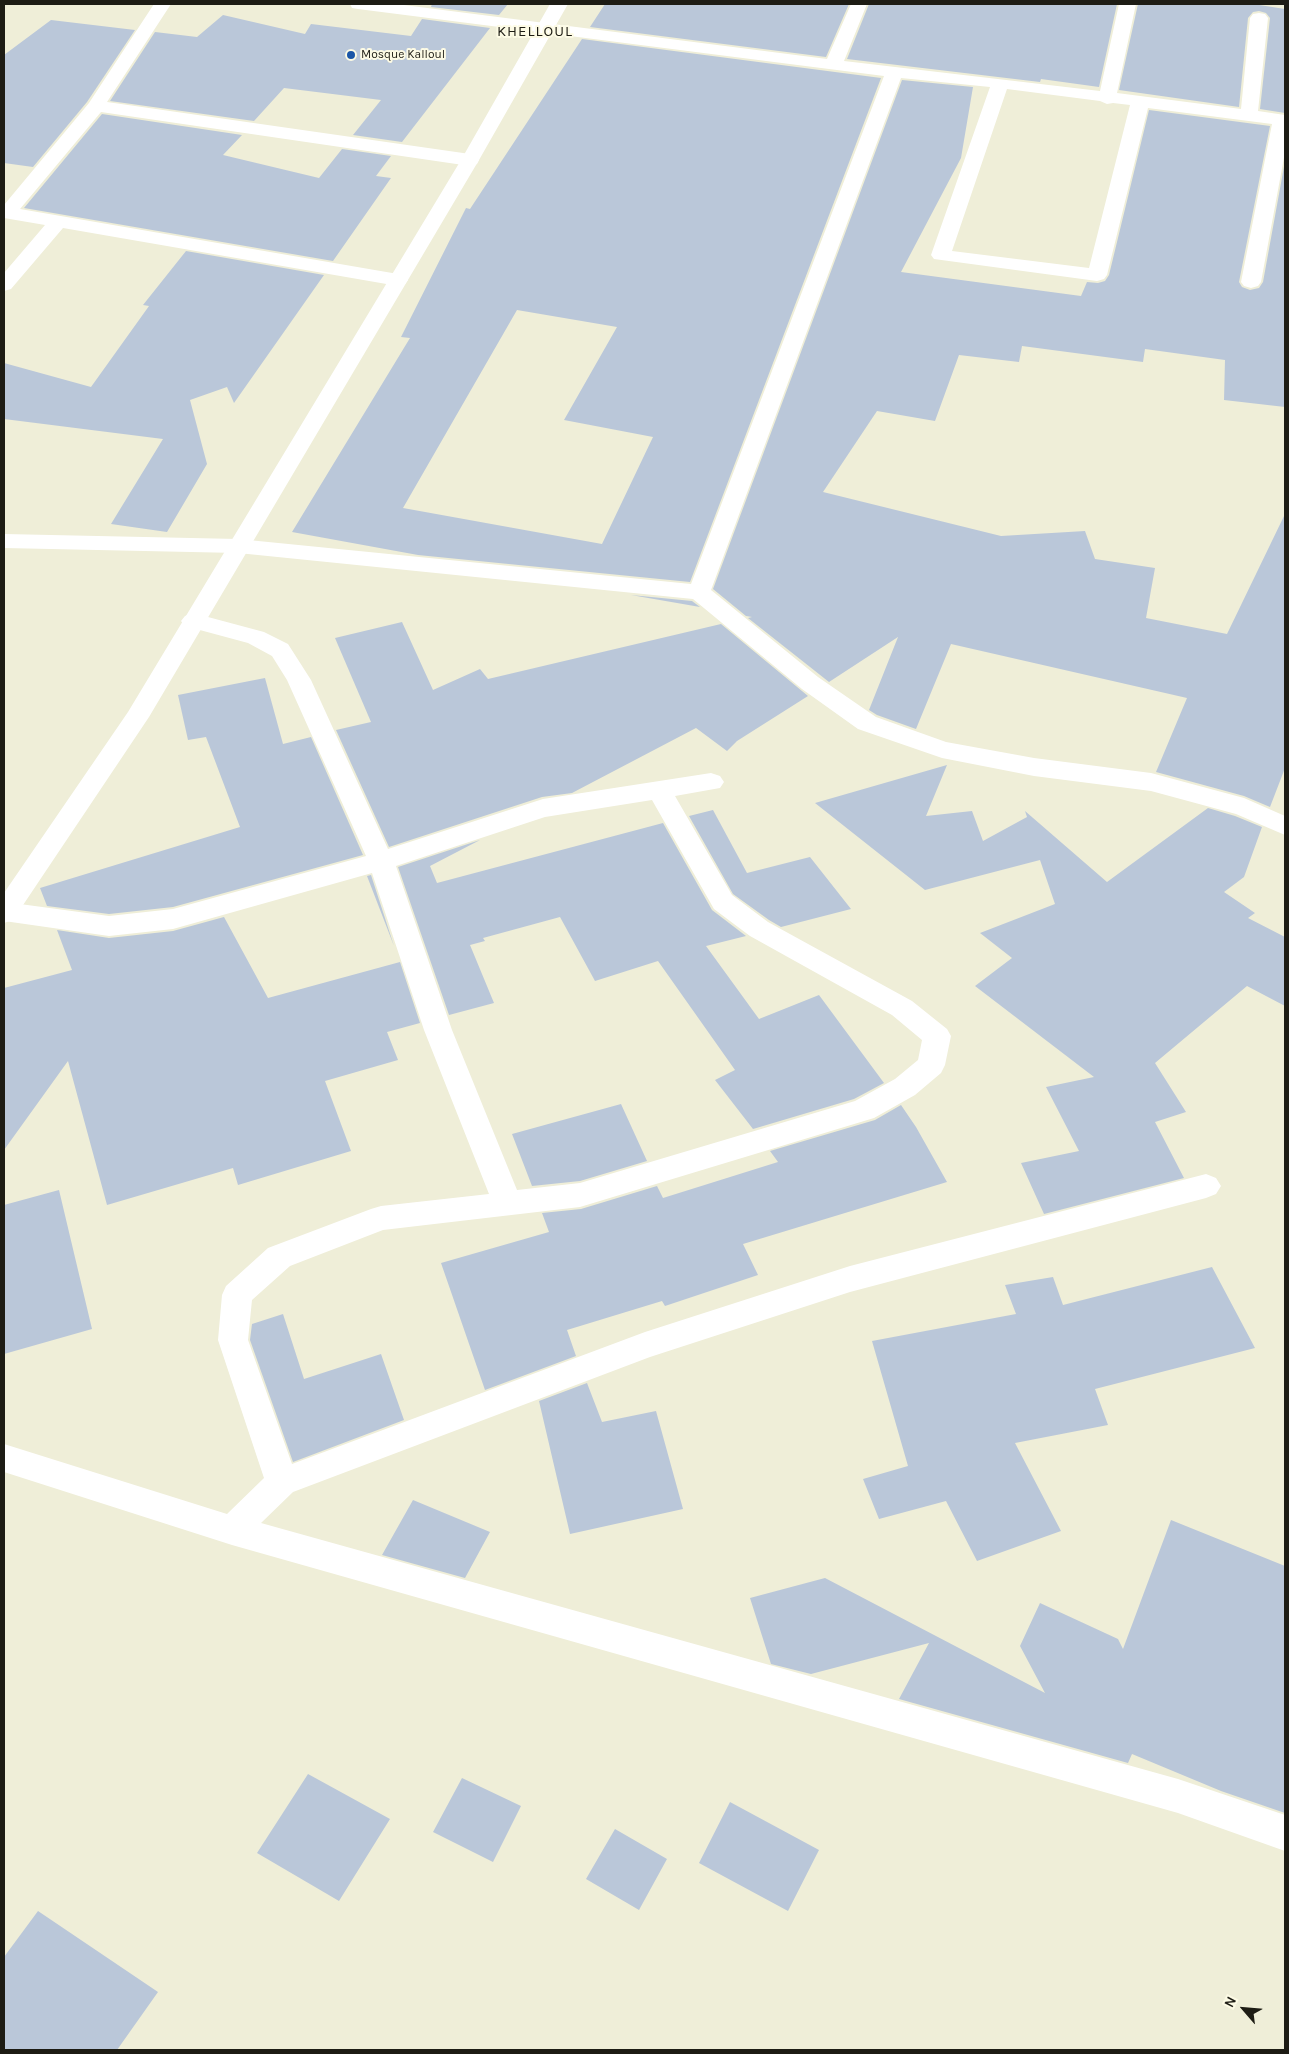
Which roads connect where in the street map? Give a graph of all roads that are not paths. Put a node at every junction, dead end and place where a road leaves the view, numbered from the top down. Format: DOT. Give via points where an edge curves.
graph roads {
  1 [pos="162,4"];
  2 [pos="358,4"];
  3 [pos="559,4"];
  4 [pos="859,4"];
  5 [pos="1128,4"];
  6 [pos="1259,18"];
  7 [pos="545,28"];
  8 [pos="833,65"];
  9 [pos="894,72"];
  10 [pos="1000,83"];
  11 [pos="1107,98"];
  12 [pos="1140,102"];
  13 [pos="96,106"];
  14 [pos="1249,115"];
  15 [pos="1284,120"];
  16 [pos="470,160"];
  17 [pos="58,222"];
  18 [pos="398,280"];
  19 [pos="1251,282"];
  20 [pos="4,285"];
  21 [pos="4,541"];
  22 [pos="238,546"];
  23 [pos="699,592"];
  24 [pos="193,620"];
  25 [pos="711,782"];
  26 [pos="659,790"];
  27 [pos="1285,826"];
  28 [pos="381,861"];
  29 [pos="4,912"];
  30 [pos="1206,1186"];
  31 [pos="507,1202"];
  32 [pos="4,1458"];
  33 [pos="282,1482"];
  34 [pos="232,1530"];
  35 [pos="1285,1832"];
  1 -- 13 [label="street"];
  2 -- 7 [label="street"];
  3 -- 7 [label="street"];
  4 -- 8 [label="street"];
  5 -- 11 [label="street"];
  6 -- 14 [label="street"];
  7 -- 8 [label="street"];
  7 -- 16 [label="street"];
  8 -- 9 [label="street"];
  9 -- 10 [label="street"];
  9 -- 23 [label="street"];
  10 -- 11 [label="street"];
  10 -- 12 [label="street" via="942,255 1097,275"];
  11 -- 12 [label="street"];
  12 -- 14 [label="street"];
  13 -- 16 [label="street"];
  13 -- 17 [label="street" via="7,213"];
  14 -- 15 [label="street"];
  15 -- 19 [label="street"];
  16 -- 18 [label="street"];
  17 -- 18 [label="street"];
  17 -- 20 [label="street"];
  18 -- 22 [label="street"];
  21 -- 22 [label="street"];
  22 -- 23 [label="street"];
  22 -- 24 [label="street"];
  23 -- 27 [label="street" via="810,683 867,723 942,750 1034,767 1151,782 1244,807"];
  24 -- 28 [label="street" via="256,636 280,650 299,680"];
  24 -- 29 [label="street" via="136,717"];
  25 -- 26 [label="street"];
  26 -- 28 [label="street" via="543,808"];
  26 -- 31 [label="street" via="723,902 759,928 902,1008 937,1036 931,1065 905,1087 864,1110 580,1195"];
  28 -- 29 [label="street" via="173,919 109,926"];
  28 -- 31 [label="street" via="438,1030"];
  30 -- 33 [label="street" via="850,1279 645,1345"];
  31 -- 33 [label="street" via="381,1218 279,1257 237,1295 233,1340"];
  32 -- 34 [label="street"];
  33 -- 34 [label="street"];
  34 -- 35 [label="street" via="1178,1796"];
}
